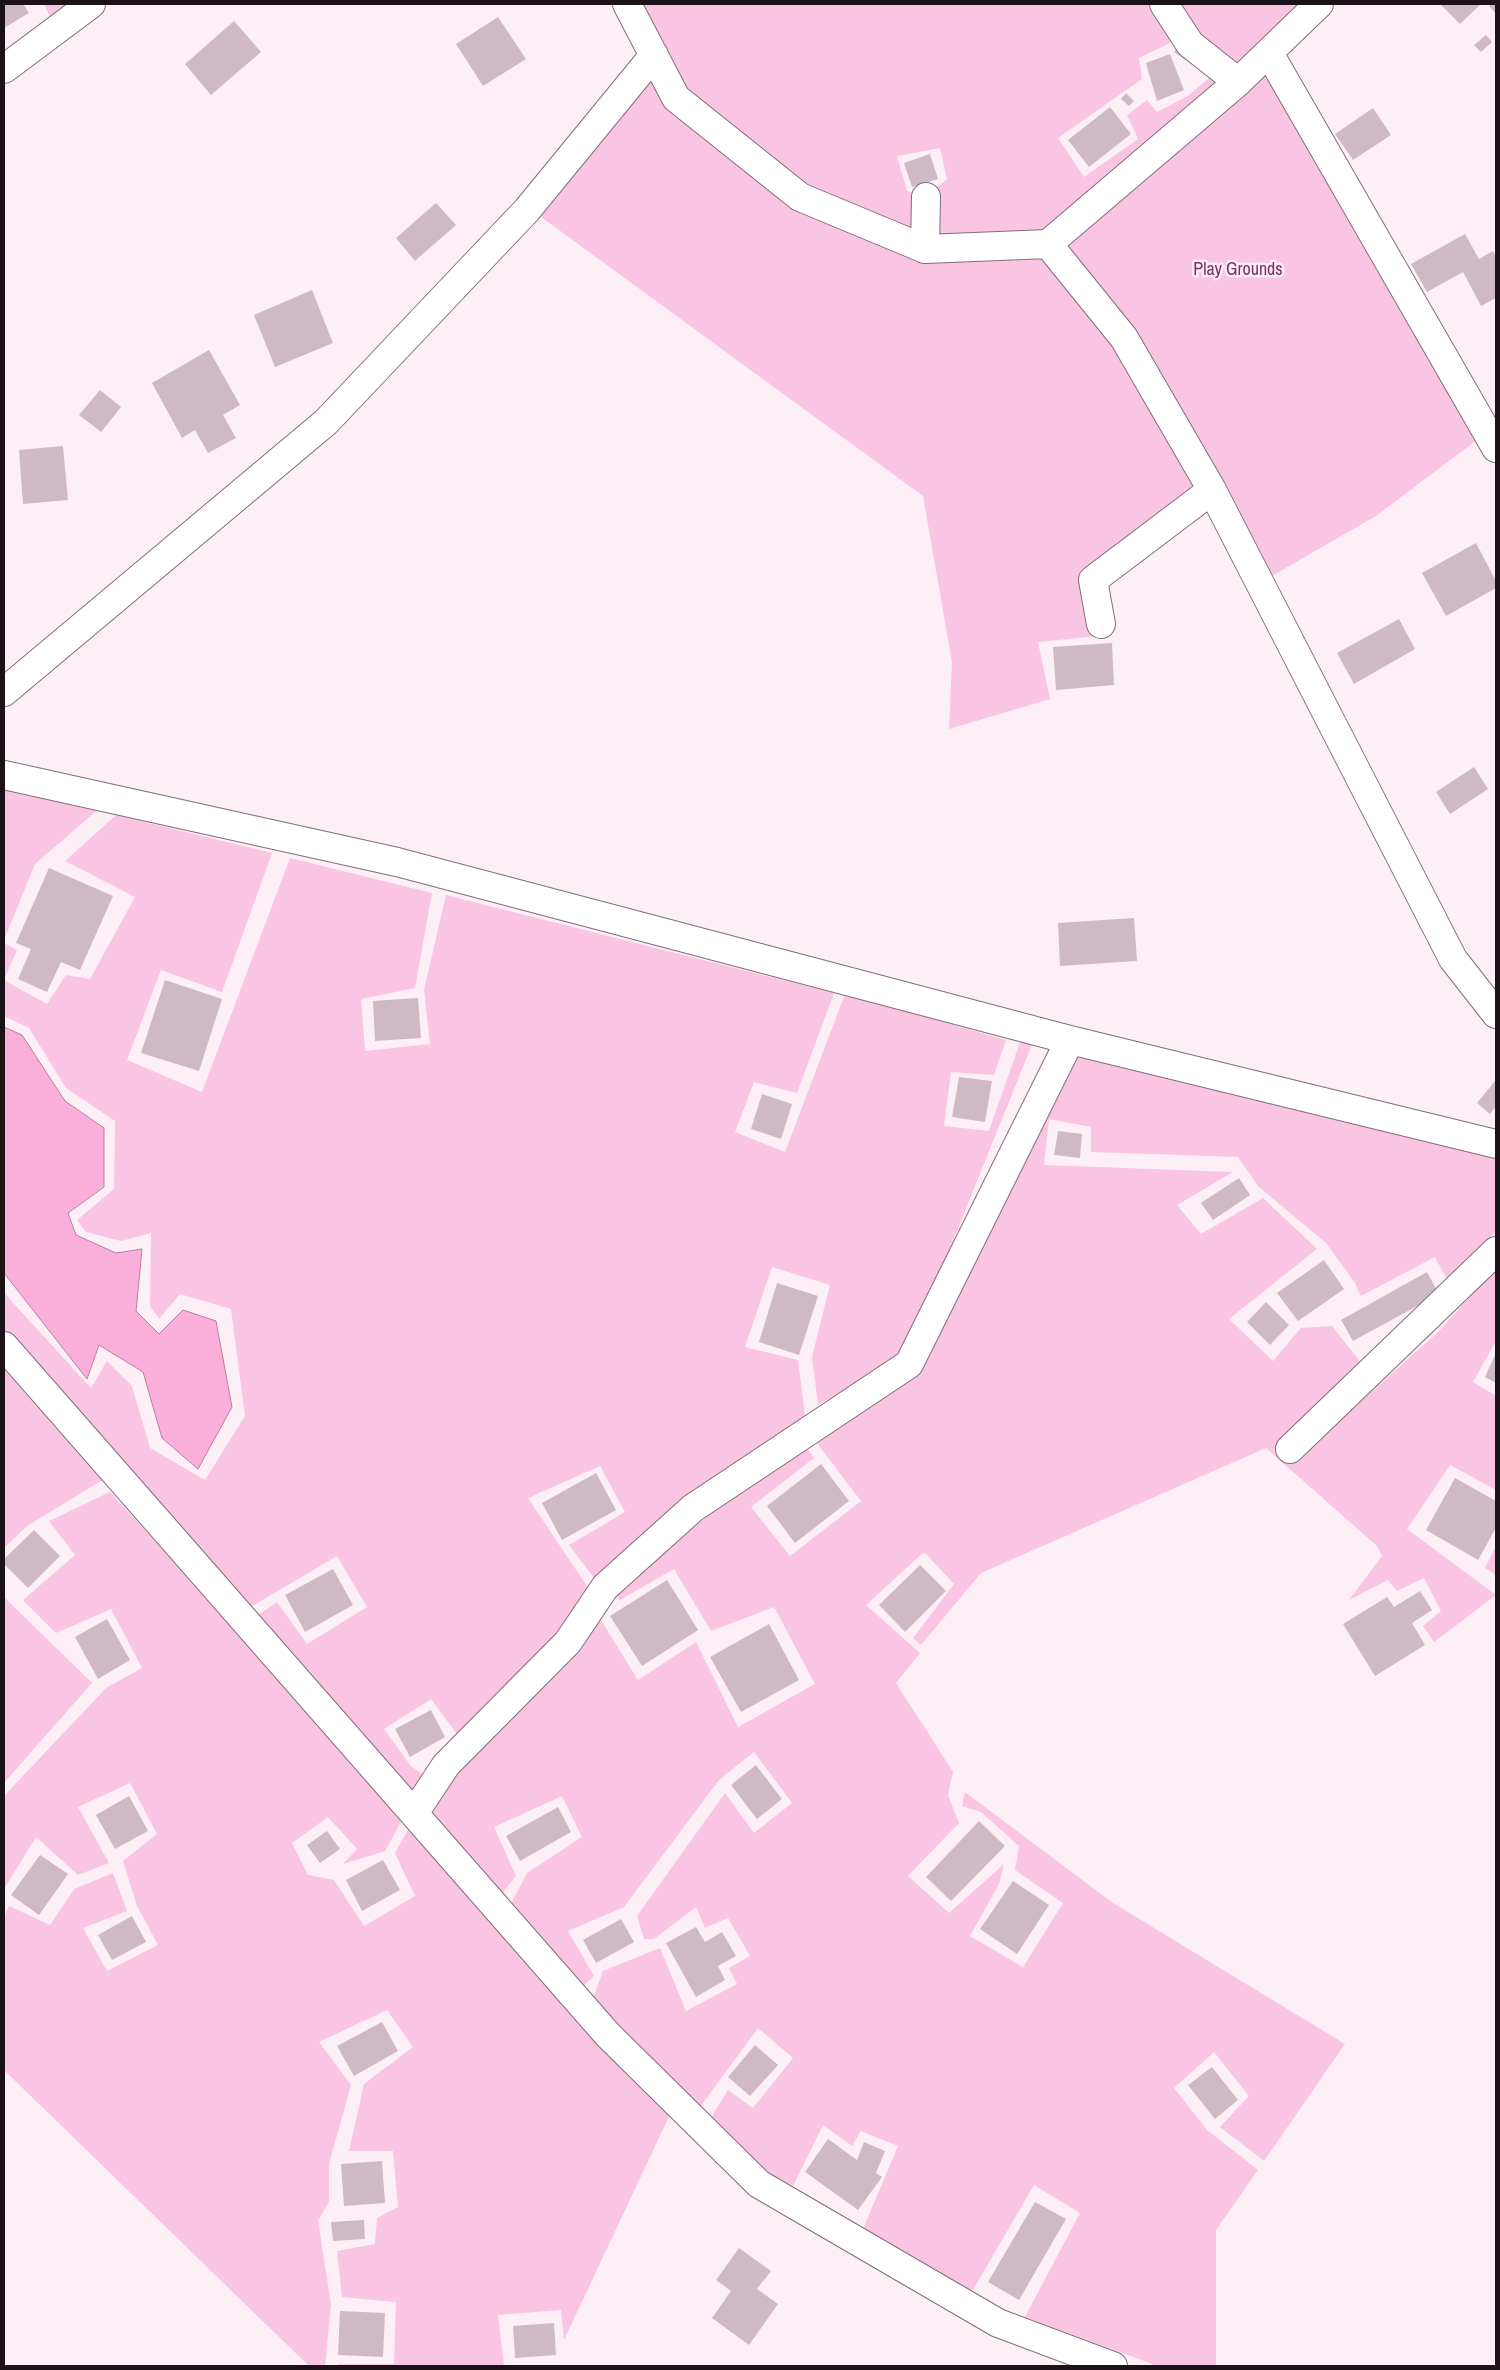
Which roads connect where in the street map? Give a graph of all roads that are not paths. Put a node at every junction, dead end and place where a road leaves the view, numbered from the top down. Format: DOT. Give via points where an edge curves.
graph roads {
  1 [pos="91,4"];
  2 [pos="627,4"];
  3 [pos="1164,4"];
  4 [pos="1319,4"];
  5 [pos="1269,53"];
  6 [pos="654,55"];
  7 [pos="4,69"];
  8 [pos="1238,82"];
  9 [pos="926,197"];
  10 [pos="1048,244"];
  11 [pos="925,249"];
  12 [pos="1496,448"];
  13 [pos="1212,490"];
  14 [pos="1101,624"];
  15 [pos="4,692"];
  16 [pos="4,775"];
  17 [pos="1496,1014"];
  18 [pos="1070,1040"];
  19 [pos="1496,1144"];
  20 [pos="1496,1251"];
  21 [pos="4,1346"];
  22 [pos="1290,1448"];
  23 [pos="415,1812"];
  24 [pos="1113,2366"];
  1 -- 7 [label="street"];
  2 -- 6 [label="street"];
  3 -- 8 [label="street" via="1190,44"];
  4 -- 5 [label="street"];
  5 -- 8 [label="street"];
  5 -- 12 [label="street"];
  6 -- 11 [label="street" via="676,98 800,197"];
  6 -- 15 [label="street" via="527,210 326,422"];
  8 -- 10 [label="street"];
  9 -- 11 [label="street"];
  10 -- 11 [label="street"];
  10 -- 13 [label="street" via="1124,338"];
  13 -- 14 [label="street" via="1093,580"];
  13 -- 17 [label="street" via="1453,958"];
  16 -- 18 [label="street" via="398,862"];
  18 -- 19 [label="street"];
  18 -- 23 [label="street" via="909,1364 693,1508 604,1587 568,1642 446,1765"];
  20 -- 22 [label="street"];
  21 -- 23 [label="street"];
  23 -- 24 [label="street" via="608,2035 758,2184 998,2323"];
}
